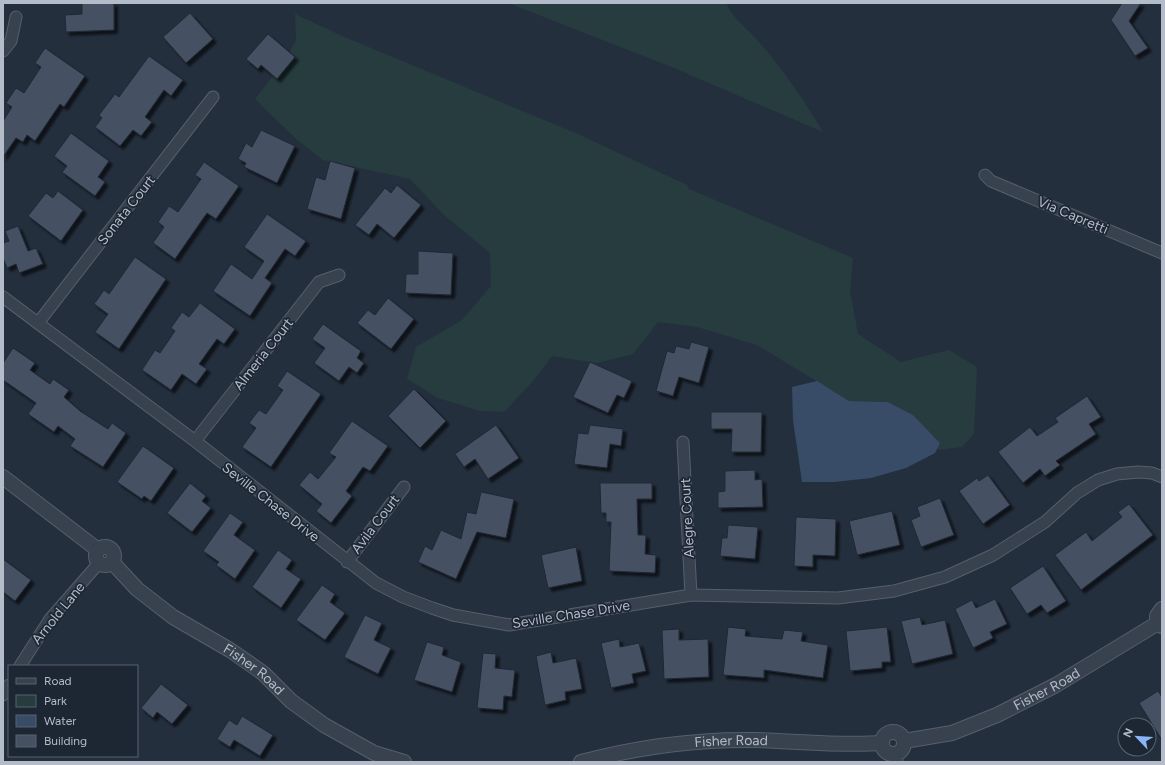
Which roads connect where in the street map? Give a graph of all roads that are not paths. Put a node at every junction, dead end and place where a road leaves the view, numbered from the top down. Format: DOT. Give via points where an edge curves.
graph roads {
  1 [pos="16,17"];
  2 [pos="3,51"];
  3 [pos="213,97"];
  4 [pos="985,175"];
  5 [pos="1162,254"];
  6 [pos="339,275"];
  7 [pos="3,296"];
  8 [pos="38,323"];
  9 [pos="195,441"];
  10 [pos="683,442"];
  11 [pos="3,477"];
  12 [pos="1162,477"];
  13 [pos="404,487"];
  14 [pos="103,558"];
  15 [pos="347,562"];
  16 [pos="691,594"];
  17 [pos="1161,619"];
  18 [pos="21,665"];
  19 [pos="8,687"];
  20 [pos="3,696"];
  21 [pos="904,741"];
  22 [pos="882,743"];
  23 [pos="896,758"];
  24 [pos="404,762"];
  25 [pos="581,762"];
  1 -- 2 [label="street" via="11,41"];
  3 -- 8 [label="street, Sonata Court"];
  4 -- 5 [label="street, Via Capretti" via="991,180"];
  6 -- 9 [label="street, Almeria Court" via="319,282"];
  7 -- 8 [label="street, Seville Chase Drive"];
  8 -- 9 [label="street, Seville Chase Drive"];
  9 -- 15 [label="street, Seville Chase Drive"];
  10 -- 16 [label="street, Alegre Court"];
  11 -- 14 [label="street, Fisher Road"];
  12 -- 16 [label="street, Seville Chase Drive" via="1138,472 1117,474 1098,480 1077,493 1045,522 993,555 945,577 894,591 838,598"];
  13 -- 15 [label="street, Avila Court"];
  14 -- 18 [label="street, Arnold Lane" via="50,619"];
  14 -- 24 [label="street, Fisher Road" via="173,618 230,650 263,673 291,700 324,725 374,753"];
  15 -- 16 [label="street, Seville Chase Drive" via="376,583 403,597 453,615 509,625"];
  17 -- 21 [label="street, Fisher Road" via="1056,685 997,715 952,733"];
  19 -- 20 [label="street"];
  21 -- 22 [label="street" via="898,734 891,732 885,736"];
  21 -- 23 [label="street" via="902,750"];
  22 -- 23 [label="street" via="886,752"];
  22 -- 25 [label="street, Fisher Road" via="838,745 755,740 707,741 636,749"];
}
